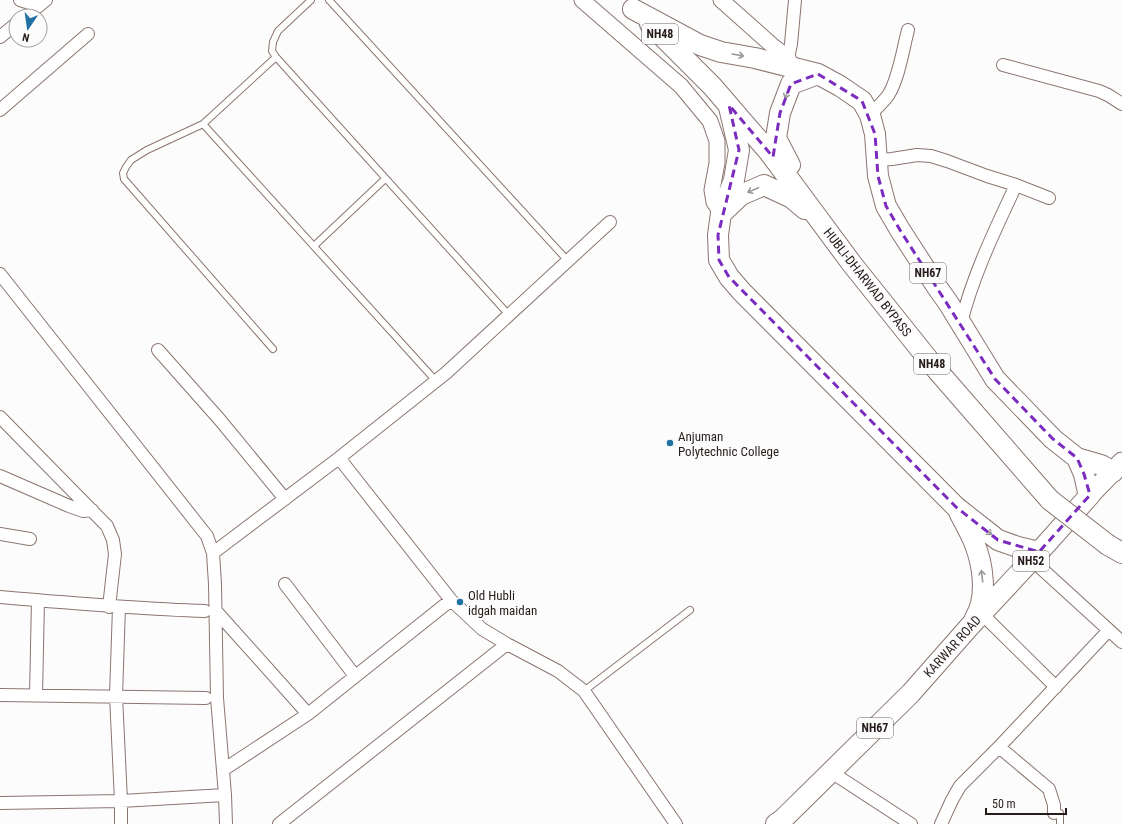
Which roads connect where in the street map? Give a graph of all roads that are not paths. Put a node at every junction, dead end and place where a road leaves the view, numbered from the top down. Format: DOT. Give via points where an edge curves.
graph roads {
  1 [pos="20,0"];
  2 [pos="311,0"];
  3 [pos="329,0"];
  4 [pos="582,0"];
  5 [pos="721,0"];
  6 [pos="795,0"];
  7 [pos="42,3"];
  8 [pos="628,4"];
  9 [pos="8,30"];
  10 [pos="908,30"];
  11 [pos="88,34"];
  12 [pos="0,37"];
  13 [pos="276,58"];
  14 [pos="790,62"];
  15 [pos="1003,65"];
  16 [pos="818,74"];
  17 [pos="729,104"];
  18 [pos="1122,104"];
  19 [pos="0,110"];
  20 [pos="870,115"];
  21 [pos="203,124"];
  22 [pos="877,160"];
  23 [pos="385,179"];
  24 [pos="1016,185"];
  25 [pos="1049,198"];
  26 [pos="721,213"];
  27 [pos="610,222"];
  28 [pos="821,223"];
  29 [pos="314,246"];
  30 [pos="568,261"];
  31 [pos="0,274"];
  32 [pos="509,315"];
  33 [pos="961,323"];
  34 [pos="273,349"];
  35 [pos="158,350"];
  36 [pos="436,381"];
  37 [pos="0,417"];
  38 [pos="339,458"];
  39 [pos="1077,458"];
  40 [pos="1117,467"];
  41 [pos="0,476"];
  42 [pos="1090,495"];
  43 [pos="285,499"];
  44 [pos="956,507"];
  45 [pos="92,510"];
  46 [pos="0,534"];
  47 [pos="30,539"];
  48 [pos="1115,549"];
  49 [pos="213,553"];
  50 [pos="1036,556"];
  51 [pos="285,584"];
  52 [pos="0,597"];
  53 [pos="38,600"];
  54 [pos="451,600"];
  55 [pos="114,607"];
  56 [pos="210,610"];
  57 [pos="690,610"];
  58 [pos="976,620"];
  59 [pos="1109,630"];
  60 [pos="1122,642"];
  61 [pos="507,644"];
  62 [pos="355,676"];
  63 [pos="1056,686"];
  64 [pos="584,691"];
  65 [pos="0,695"];
  66 [pos="36,696"];
  67 [pos="116,696"];
  68 [pos="206,698"];
  69 [pos="308,714"];
  70 [pos="999,747"];
  71 [pos="223,770"];
  72 [pos="831,772"];
  73 [pos="225,795"];
  74 [pos="121,801"];
  75 [pos="0,803"];
  76 [pos="1057,813"];
  77 [pos="121,824"];
  78 [pos="226,824"];
  79 [pos="279,824"];
  80 [pos="676,824"];
  81 [pos="776,824"];
  82 [pos="912,824"];
  83 [pos="941,824"];
  84 [pos="1060,824"];
  1 -- 7 [label="street"];
  2 -- 13 [label="lane" via="278,31 272,51"];
  3 -- 30 [label="lane"];
  4 -- 26 [label="street" via="681,86 710,121 717,141 712,190 714,202"];
  5 -- 14 [label="street"];
  6 -- 14 [label="street"];
  8 -- 14 [label="highway, one-way" via="700,45 721,52"];
  8 -- 17 [label="highway, HUBLI-DHARWAD BYPASS / NH48"];
  9 -- 12 [label="street"];
  10 -- 20 [label="street" via="894,82 889,93"];
  11 -- 19 [label="street"];
  13 -- 21 [label="lane"];
  13 -- 23 [label="lane"];
  14 -- 16 [label="highway"];
  15 -- 18 [label="street" via="1099,91"];
  16 -- 20 [label="highway, NH67" via="862,101"];
  16 -- 28 [label="highway, one-way" via="791,84 780,114 776,138"];
  17 -- 26 [label="highway" via="739,150 734,180"];
  17 -- 28 [label="highway, HUBLI-DHARWAD BYPASS / NH48" via="769,152"];
  20 -- 22 [label="highway, NH67" via="875,134"];
  21 -- 29 [label="lane"];
  21 -- 34 [label="lane" via="131,160 123,173 124,179"];
  22 -- 24 [label="street" via="917,155 931,156"];
  22 -- 33 [label="highway, NH67" via="878,176 886,206"];
  23 -- 29 [label="lane"];
  23 -- 32 [label="lane"];
  24 -- 25 [label="street"];
  24 -- 33 [label="street" via="982,258"];
  28 -- 26 [label="highway, one-way" via="792,198 764,185 740,195"];
  26 -- 44 [label="highway, NH67" via="718,235 719,260 728,276"];
  27 -- 30 [label="street"];
  28 -- 48 [label="highway, HUBLI-DHARWAD BYPASS / NH48, bridge" via="946,381 1050,500"];
  29 -- 36 [label="lane"];
  30 -- 32 [label="street"];
  31 -- 49 [label="street" via="207,536"];
  32 -- 36 [label="street"];
  33 -- 39 [label="highway, NH67" via="995,379 1053,439"];
  35 -- 43 [label="street"];
  36 -- 38 [label="street"];
  37 -- 45 [label="street"];
  38 -- 43 [label="street"];
  38 -- 54 [label="street"];
  39 -- 40 [label="highway"];
  39 -- 42 [label="highway, NH67"];
  40 -- 42 [label="main road, KARWAR ROAD / NH52"];
  41 -- 45 [label="street" via="69,506 83,511"];
  42 -- 50 [label="highway, KARWAR ROAD / NH52"];
  43 -- 49 [label="street"];
  44 -- 50 [label="highway, one-way" via="998,540"];
  58 -- 44 [label="highway, NH67, one-way" via="983,590 980,565 974,542"];
  45 -- 55 [label="street" via="107,526 113,540"];
  46 -- 47 [label="street"];
  49 -- 56 [label="street" via="215,584"];
  50 -- 58 [label="highway, KARWAR ROAD / NH52"];
  50 -- 59 [label="street"];
  51 -- 62 [label="street"];
  52 -- 53 [label="street"];
  53 -- 55 [label="street"];
  53 -- 66 [label="street"];
  54 -- 61 [label="street" via="482,629"];
  54 -- 62 [label="street"];
  55 -- 56 [label="street"];
  55 -- 67 [label="street"];
  56 -- 69 [label="street"];
  56 -- 71 [label="street"];
  57 -- 64 [label="lane"];
  58 -- 63 [label="street"];
  58 -- 72 [label="highway, KARWAR ROAD / NH67" via="911,693"];
  59 -- 60 [label="street"];
  59 -- 63 [label="street"];
  61 -- 64 [label="street" via="558,671"];
  61 -- 79 [label="street"];
  62 -- 69 [label="street"];
  63 -- 70 [label="street"];
  64 -- 80 [label="street"];
  65 -- 66 [label="street"];
  66 -- 67 [label="street"];
  67 -- 68 [label="street"];
  67 -- 74 [label="street"];
  69 -- 71 [label="street"];
  70 -- 76 [label="street" via="1049,789"];
  70 -- 83 [label="street" via="960,786"];
  71 -- 73 [label="street"];
  72 -- 81 [label="highway, KARWAR ROAD / NH67"];
  72 -- 82 [label="street"];
  73 -- 74 [label="street"];
  73 -- 78 [label="street"];
  74 -- 75 [label="street"];
  74 -- 77 [label="street"];
  76 -- 84 [label="lane"];
}
